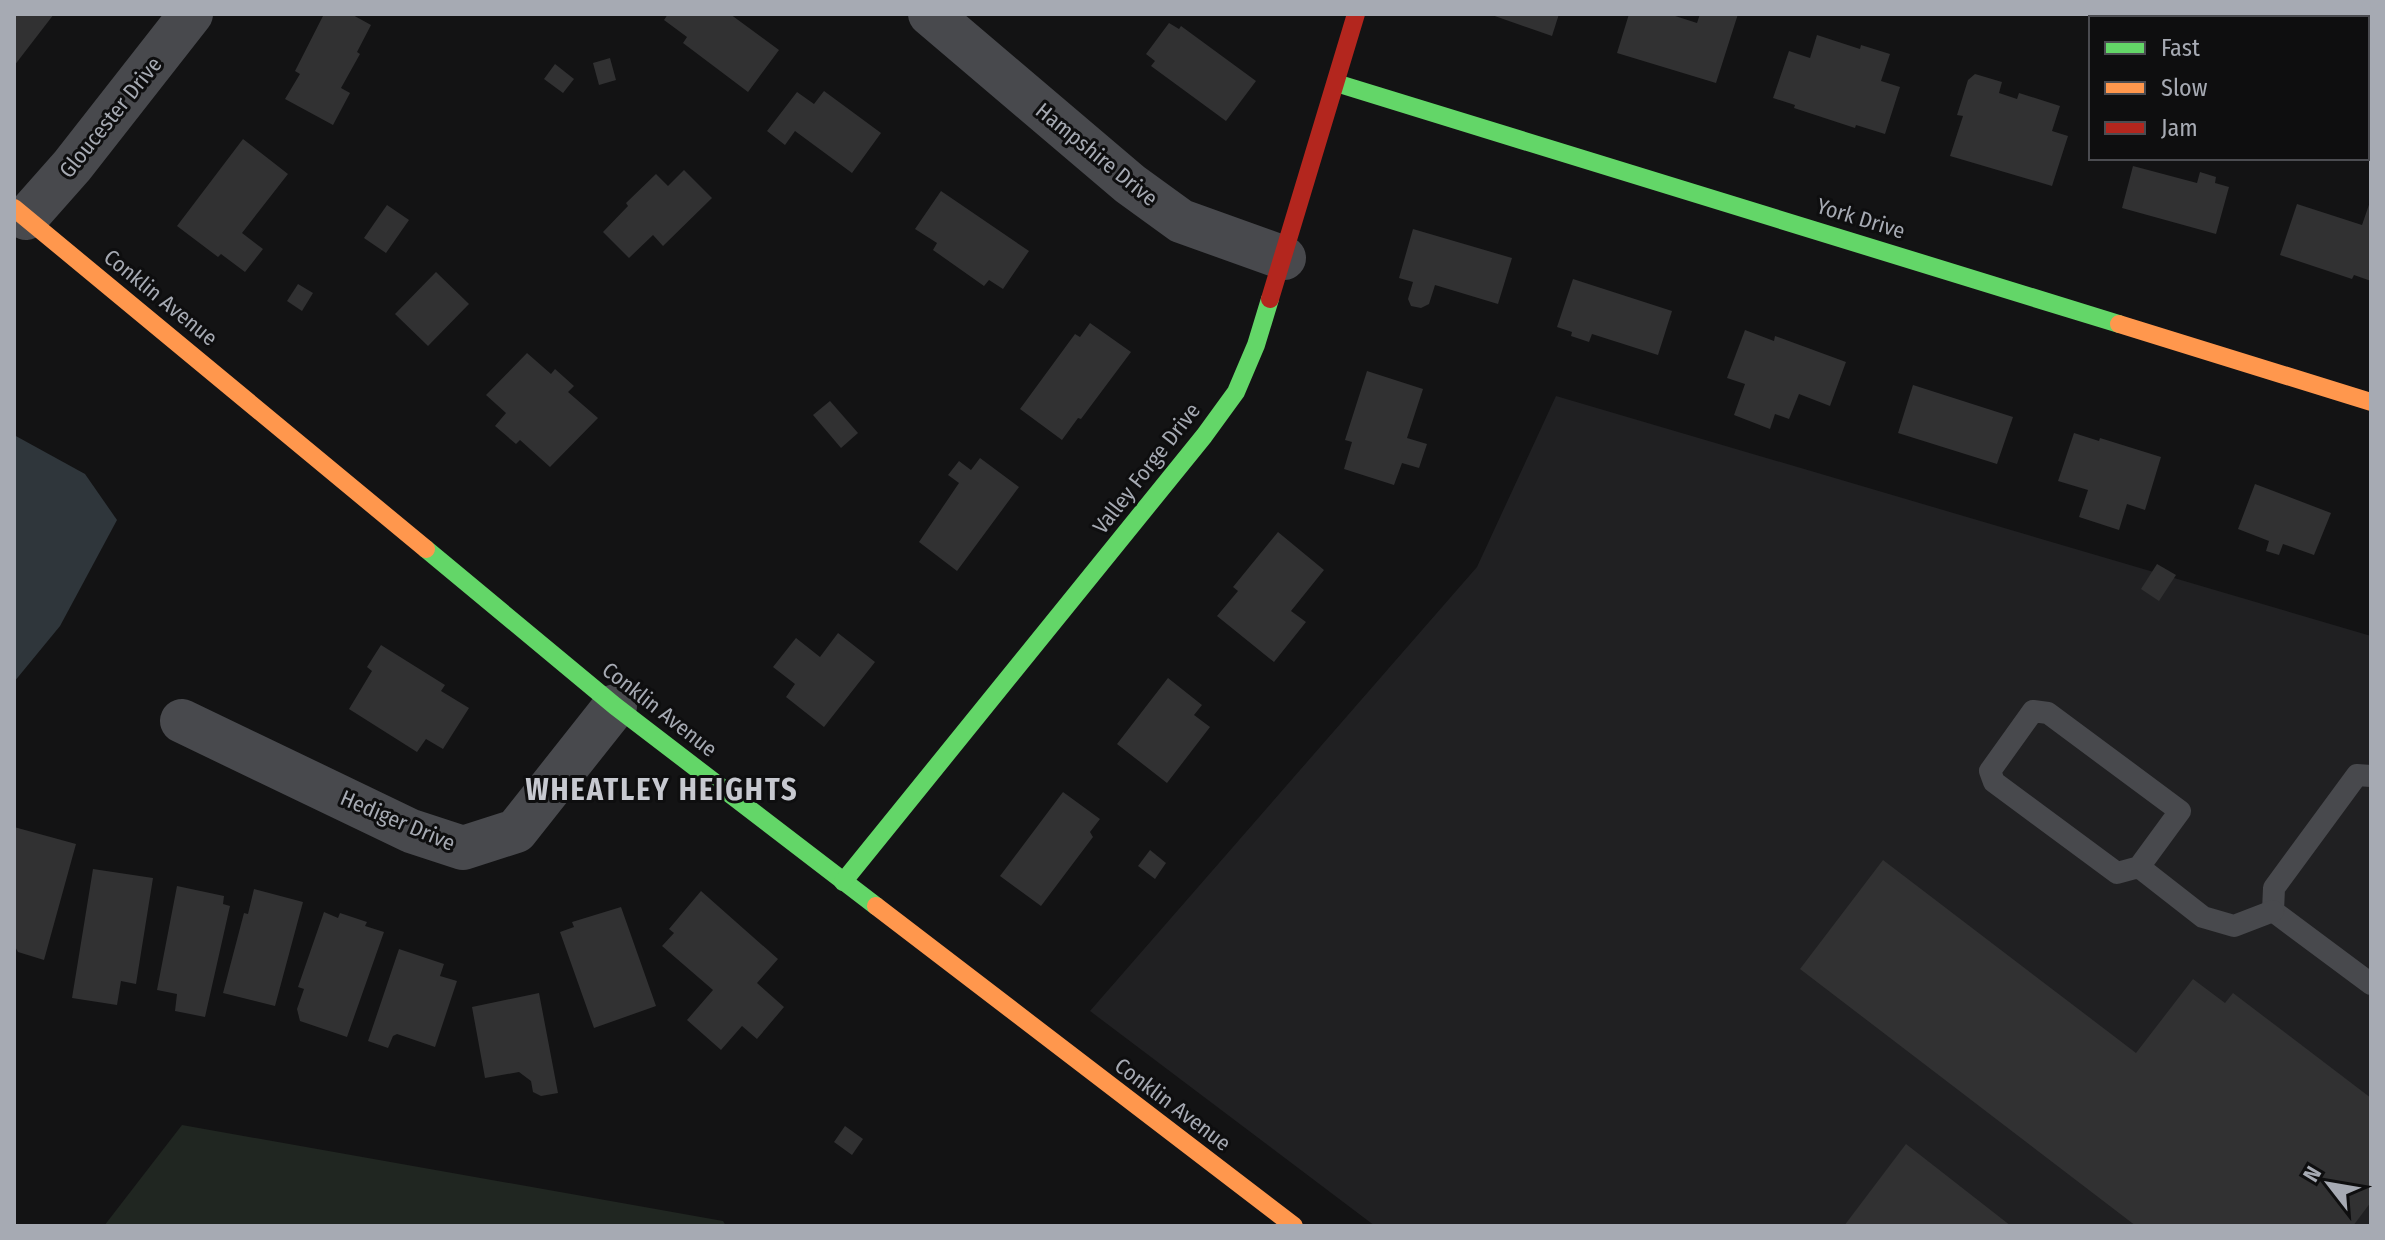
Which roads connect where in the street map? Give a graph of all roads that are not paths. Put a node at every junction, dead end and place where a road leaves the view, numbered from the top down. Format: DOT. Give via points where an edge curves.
graph roads {
  1 [pos="191,14"];
  2 [pos="930,14"];
  3 [pos="1356,14"];
  4 [pos="1336,83"];
  5 [pos="20,213"];
  6 [pos="1284,258"];
  7 [pos="2371,402"];
  8 [pos="615,706"];
  9 [pos="182,721"];
  10 [pos="2371,776"];
  11 [pos="2139,867"];
  12 [pos="843,882"];
  13 [pos="2273,911"];
  14 [pos="2371,984"];
  15 [pos="1294,1226"];
  1 -- 5 [label="street, Gloucester Drive" via="72,166"];
  2 -- 6 [label="street, Hampshire Drive" via="1181,221"];
  3 -- 4 [label="street, Valley Forge Drive"];
  4 -- 6 [label="street, Valley Forge Drive"];
  4 -- 7 [label="street, York Drive"];
  5 -- 8 [label="street, Conklin Avenue"];
  6 -- 12 [label="street, Valley Forge Drive" via="1241,380 1204,436"];
  8 -- 9 [label="street, Hediger Drive" via="516,831 463,848 411,831"];
  8 -- 12 [label="street, Conklin Avenue"];
  10 -- 13 [label="lane" via="2357,775 2274,888"];
  11 -- 11 [label="lane" via="2180,811 2048,713 2033,711 1990,771 1994,782 2117,873"];
  11 -- 13 [label="lane" via="2203,917 2234,926"];
  12 -- 15 [label="street, Conklin Avenue"];
  13 -- 14 [label="lane"];
}
